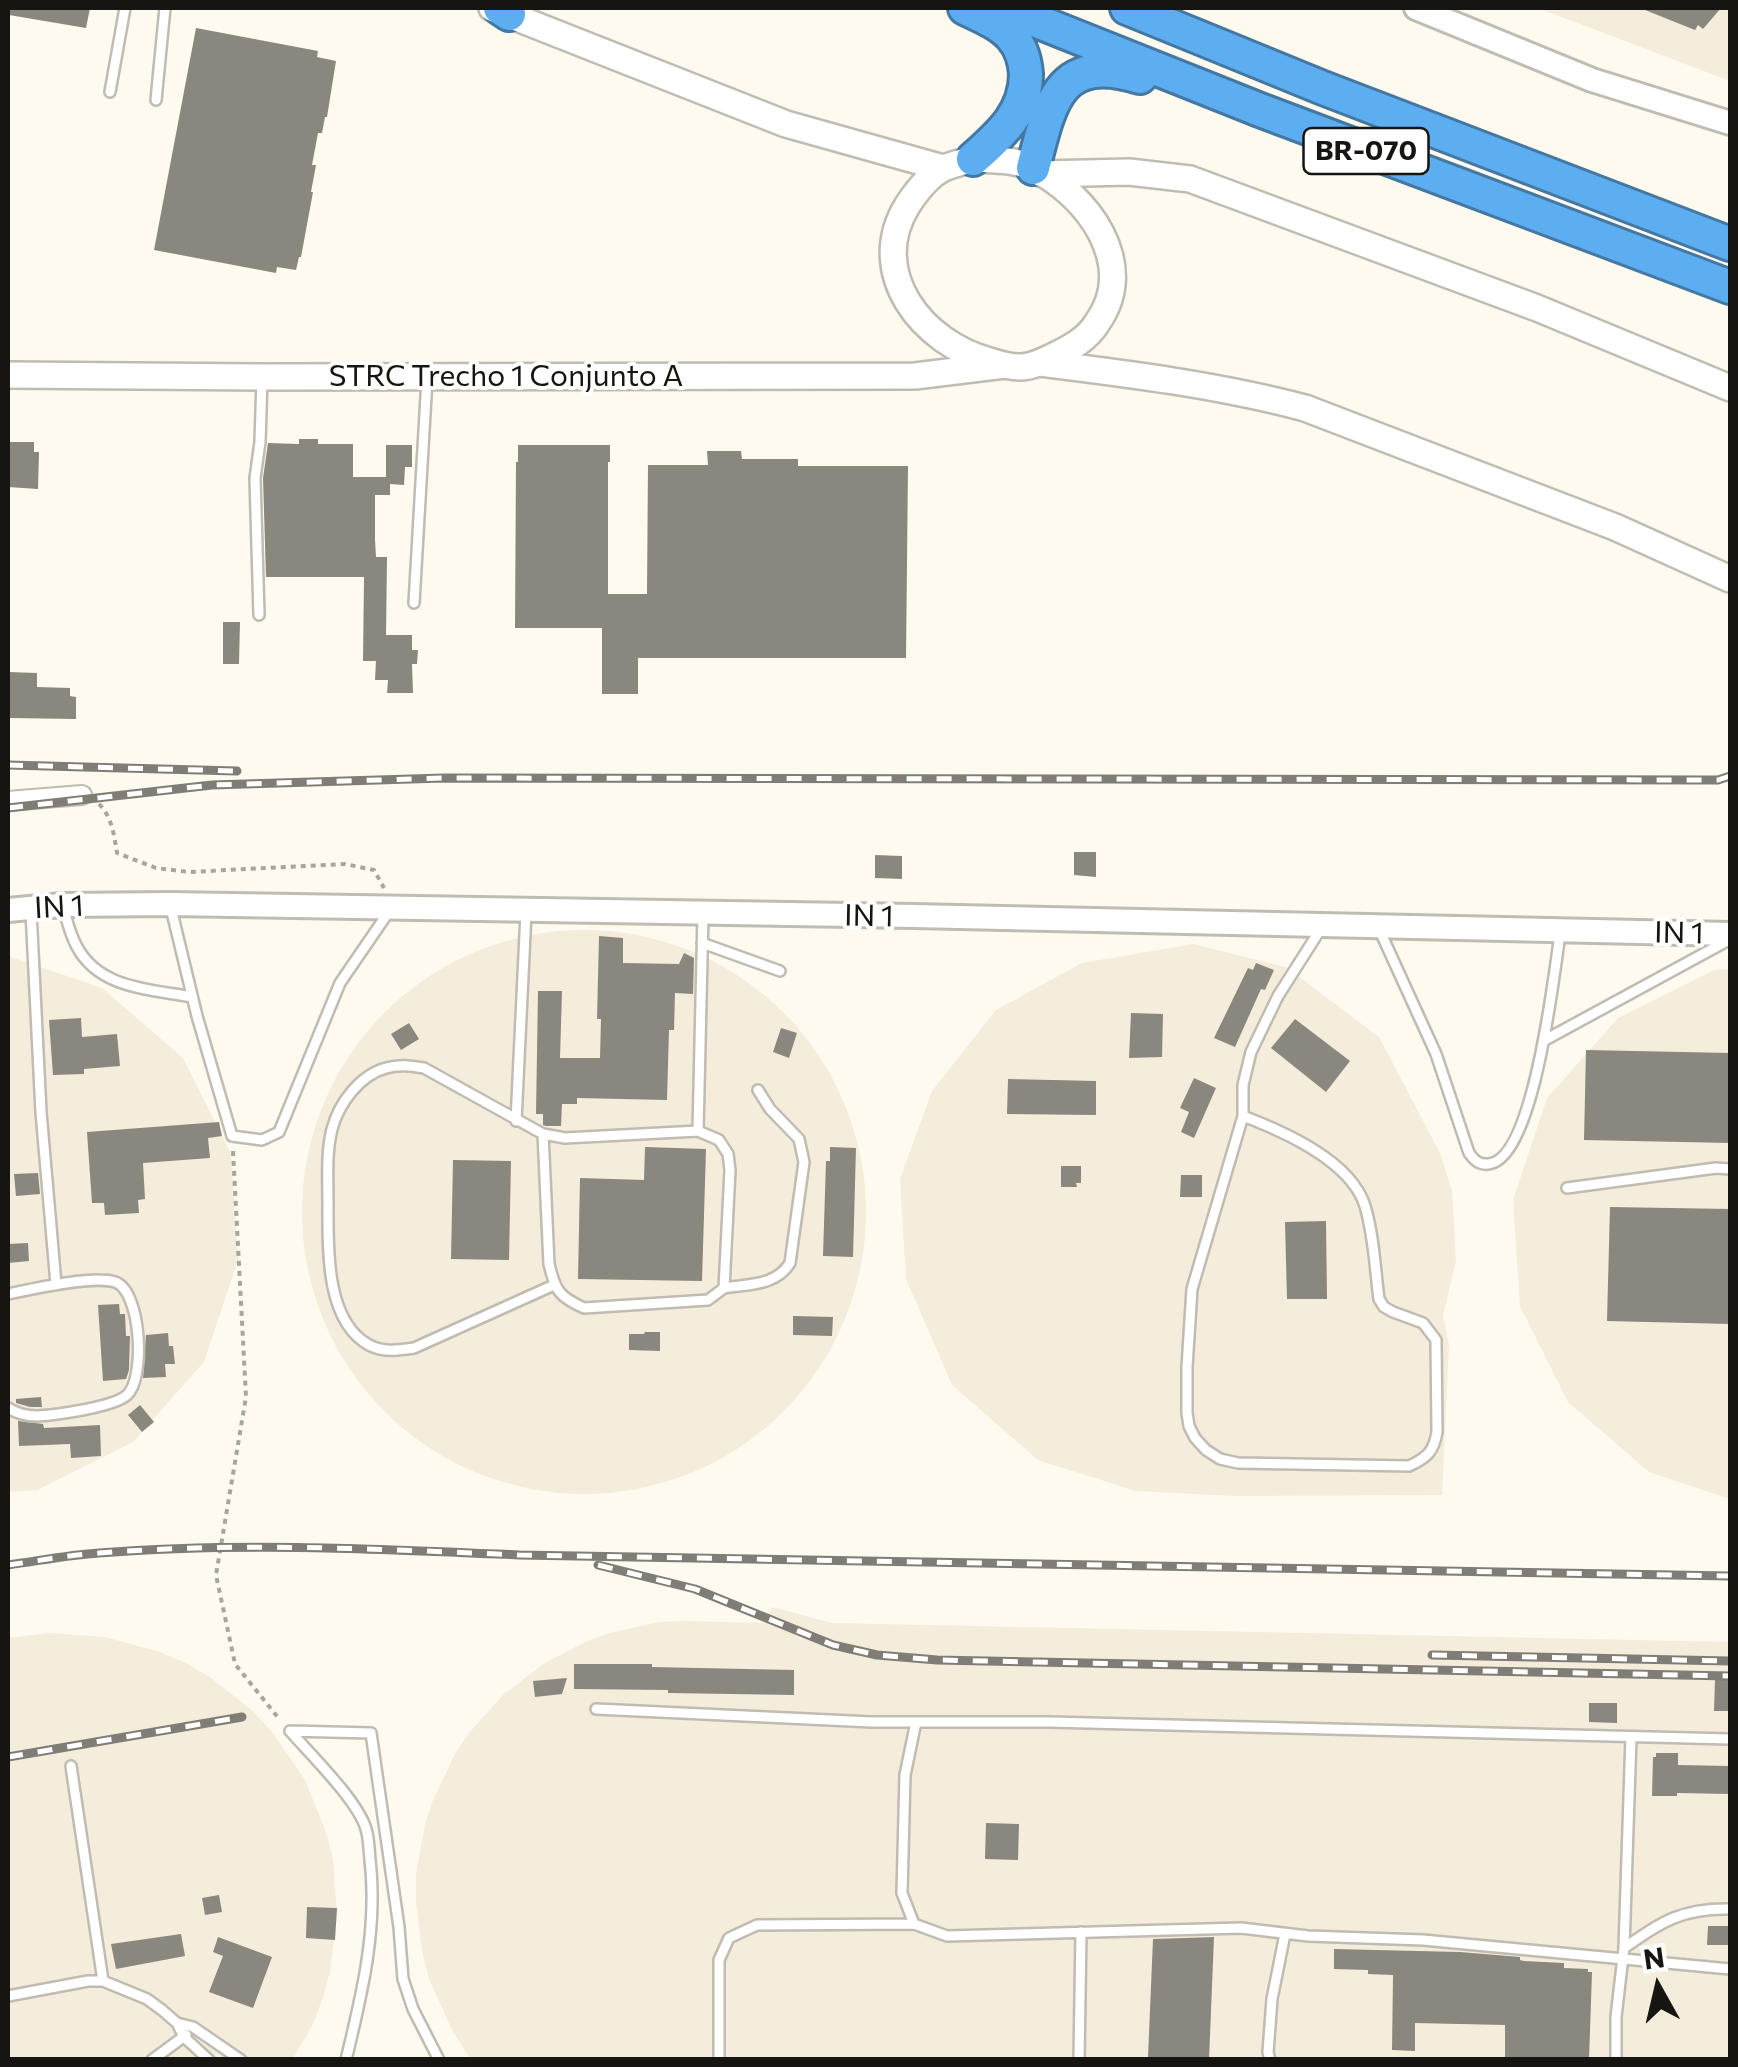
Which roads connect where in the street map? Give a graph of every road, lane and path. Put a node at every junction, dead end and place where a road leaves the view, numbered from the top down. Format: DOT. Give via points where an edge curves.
graph roads {
  1 [pos="125,8"];
  2 [pos="165,8"];
  3 [pos="965,8"];
  4 [pos="1004,8"];
  5 [pos="1127,8"];
  6 [pos="1416,8"];
  7 [pos="500,10"];
  8 [pos="1461,15"];
  9 [pos="110,92"];
  10 [pos="156,100"];
  11 [pos="1260,110"];
  12 [pos="1730,124"];
  13 [pos="958,164"];
  14 [pos="1038,171"];
  15 [pos="1730,244"];
  16 [pos="1730,287"];
  17 [pos="1040,363"];
  18 [pos="1004,365"];
  19 [pos="8,374"];
  20 [pos="427,376"];
  21 [pos="262,377"];
  22 [pos="1730,388"];
  23 [pos="1730,578"];
  24 [pos="414,603"];
  25 [pos="259,615"];
  26 [pos="82,795"];
  27 [pos="8,800"];
  28 [pos="170,904"];
  29 [pos="62,905"];
  30 [pos="392,908"];
  31 [pos="19,909"];
  32 [pos="526,910"];
  33 [pos="703,913"];
  34 [pos="1323,926"];
  35 [pos="1378,927"];
  36 [pos="1560,930"];
  37 [pos="1730,937"];
  38 [pos="702,943"];
  39 [pos="780,971"];
  40 [pos="192,996"];
  41 [pos="1544,1040"];
  42 [pos="758,1090"];
  43 [pos="1243,1116"];
  44 [pos="516,1121"];
  45 [pos="698,1132"];
  46 [pos="542,1134"];
  47 [pos="232,1136"];
  48 [pos="1730,1170"];
  49 [pos="1567,1188"];
  50 [pos="56,1284"];
  51 [pos="554,1285"];
  52 [pos="724,1288"];
  53 [pos="8,1294"];
  54 [pos="8,1408"];
  55 [pos="596,1708"];
  56 [pos="916,1722"];
  57 [pos="290,1731"];
  58 [pos="1631,1737"];
  59 [pos="1730,1739"];
  60 [pos="71,1766"];
  61 [pos="1730,1910"];
  62 [pos="914,1924"];
  63 [pos="1081,1932"];
  64 [pos="1285,1934"];
  65 [pos="1624,1948"];
  66 [pos="1624,1960"];
  67 [pos="1730,1969"];
  68 [pos="104,1981"];
  69 [pos="8,1996"];
  70 [pos="177,2023"];
  71 [pos="194,2027"];
  72 [pos="184,2037"];
  73 [pos="152,2060"];
  74 [pos="209,2060"];
  75 [pos="241,2060"];
  76 [pos="346,2060"];
  77 [pos="438,2060"];
  78 [pos="719,2060"];
  79 [pos="1080,2060"];
  80 [pos="1270,2060"];
  81 [pos="1616,2060"];
  1 -- 9 [label="lane"];
  2 -- 10 [label="lane"];
  3 -- 13 [label="highway" via="1011,35 1026,70 1025,92 1005,130"];
  4 -- 11 [label="highway, BR-070"];
  5 -- 15 [label="highway, BR-070"];
  6 -- 8 [label="street"];
  7 -- 13 [label="main road" via="786,124"];
  8 -- 12 [label="street" via="1592,80"];
  11 -- 14 [label="highway" via="1118,70 1079,74 1053,102"];
  11 -- 16 [label="highway, BR-070"];
  13 -- 14 [label="main road" via="1007,160"];
  13 -- 18 [label="main road" via="915,192 898,221 893,259 914,314 970,356"];
  14 -- 17 [label="main road" via="1068,191 1099,228 1114,280 1097,323 1076,346"];
  14 -- 22 [label="main road" via="1190,178"];
  17 -- 18 [label="main road"];
  17 -- 23 [label="main road" via="1174,380 1305,408"];
  18 -- 20 [label="main road, STRC Trecho 1 Conjunto A" via="915,376"];
  19 -- 21 [label="main road, STRC Trecho 1 Conjunto A"];
  20 -- 21 [label="main road, STRC Trecho 1 Conjunto A"];
  20 -- 24 [label="lane"];
  21 -- 25 [label="lane" via="255,478"];
  26 -- 27 [label="street"];
  26 -- 30 [label="path" via="104,808 117,853 156,868 345,864 374,870"];
  28 -- 29 [label="street, IN 1"];
  28 -- 30 [label="street, IN 1"];
  28 -- 40 [label="lane"];
  29 -- 31 [label="street, IN 1"];
  29 -- 40 [label="lane" via="92,968 117,983"];
  30 -- 32 [label="street, IN 1"];
  30 -- 47 [label="lane" via="340,983 279,1132 262,1140"];
  31 -- 50 [label="lane"];
  32 -- 33 [label="street, IN 1"];
  32 -- 44 [label="lane"];
  33 -- 34 [label="street, IN 1"];
  33 -- 38 [label="lane"];
  34 -- 35 [label="street, IN 1"];
  34 -- 43 [label="lane" via="1251,1052"];
  35 -- 36 [label="street, IN 1"];
  35 -- 41 [label="lane" via="1436,1054 1474,1160 1493,1163 1514,1143"];
  36 -- 37 [label="street, IN 1"];
  36 -- 41 [label="lane"];
  37 -- 41 [label="lane"];
  38 -- 39 [label="lane"];
  38 -- 45 [label="lane"];
  40 -- 47 [label="lane"];
  42 -- 52 [label="lane" via="799,1140 804,1162 790,1264 774,1280"];
  43 -- 43 [label="lane" via="1344,1172 1364,1204 1378,1299 1432,1331 1437,1432 1420,1461 1238,1463 1220,1459 1195,1438 1186,1367 1192,1288"];
  44 -- 46 [label="lane"];
  44 -- 51 [label="lane" via="424,1068 384,1068 364,1080 333,1125 328,1263 352,1329 369,1345 390,1351 414,1348"];
  45 -- 46 [label="lane"];
  45 -- 52 [label="lane" via="719,1140 728,1154"];
  46 -- 51 [label="lane"];
  47 -- 57 [label="path" via="246,1397 216,1575 234,1664"];
  48 -- 49 [label="lane"];
  50 -- 53 [label="lane"];
  50 -- 54 [label="lane" via="110,1280 129,1293 136,1379 127,1395 107,1405 34,1416"];
  51 -- 52 [label="lane" via="565,1300 584,1308 708,1300"];
  55 -- 56 [label="lane"];
  56 -- 58 [label="lane"];
  56 -- 62 [label="lane" via="905,1774 902,1893"];
  57 -- 76 [label="lane" via="346,1794 366,1828 372,1917"];
  57 -- 77 [label="lane" via="371,1734 403,1979"];
  58 -- 59 [label="lane"];
  58 -- 65 [label="lane"];
  60 -- 68 [label="lane"];
  61 -- 65 [label="lane" via="1678,1915"];
  62 -- 63 [label="lane" via="947,1936"];
  62 -- 78 [label="lane" via="758,1925 730,1938 719,1960"];
  63 -- 64 [label="lane" via="1241,1928"];
  63 -- 79 [label="lane"];
  64 -- 66 [label="lane"];
  64 -- 80 [label="lane" via="1272,2000"];
  65 -- 66 [label="lane"];
  66 -- 67 [label="lane"];
  66 -- 81 [label="lane"];
  68 -- 69 [label="lane"];
  68 -- 70 [label="lane" via="147,1999"];
  70 -- 71 [label="lane"];
  70 -- 72 [label="lane"];
  71 -- 72 [label="lane"];
  71 -- 75 [label="lane"];
  72 -- 73 [label="lane"];
  72 -- 74 [label="lane"];
}
